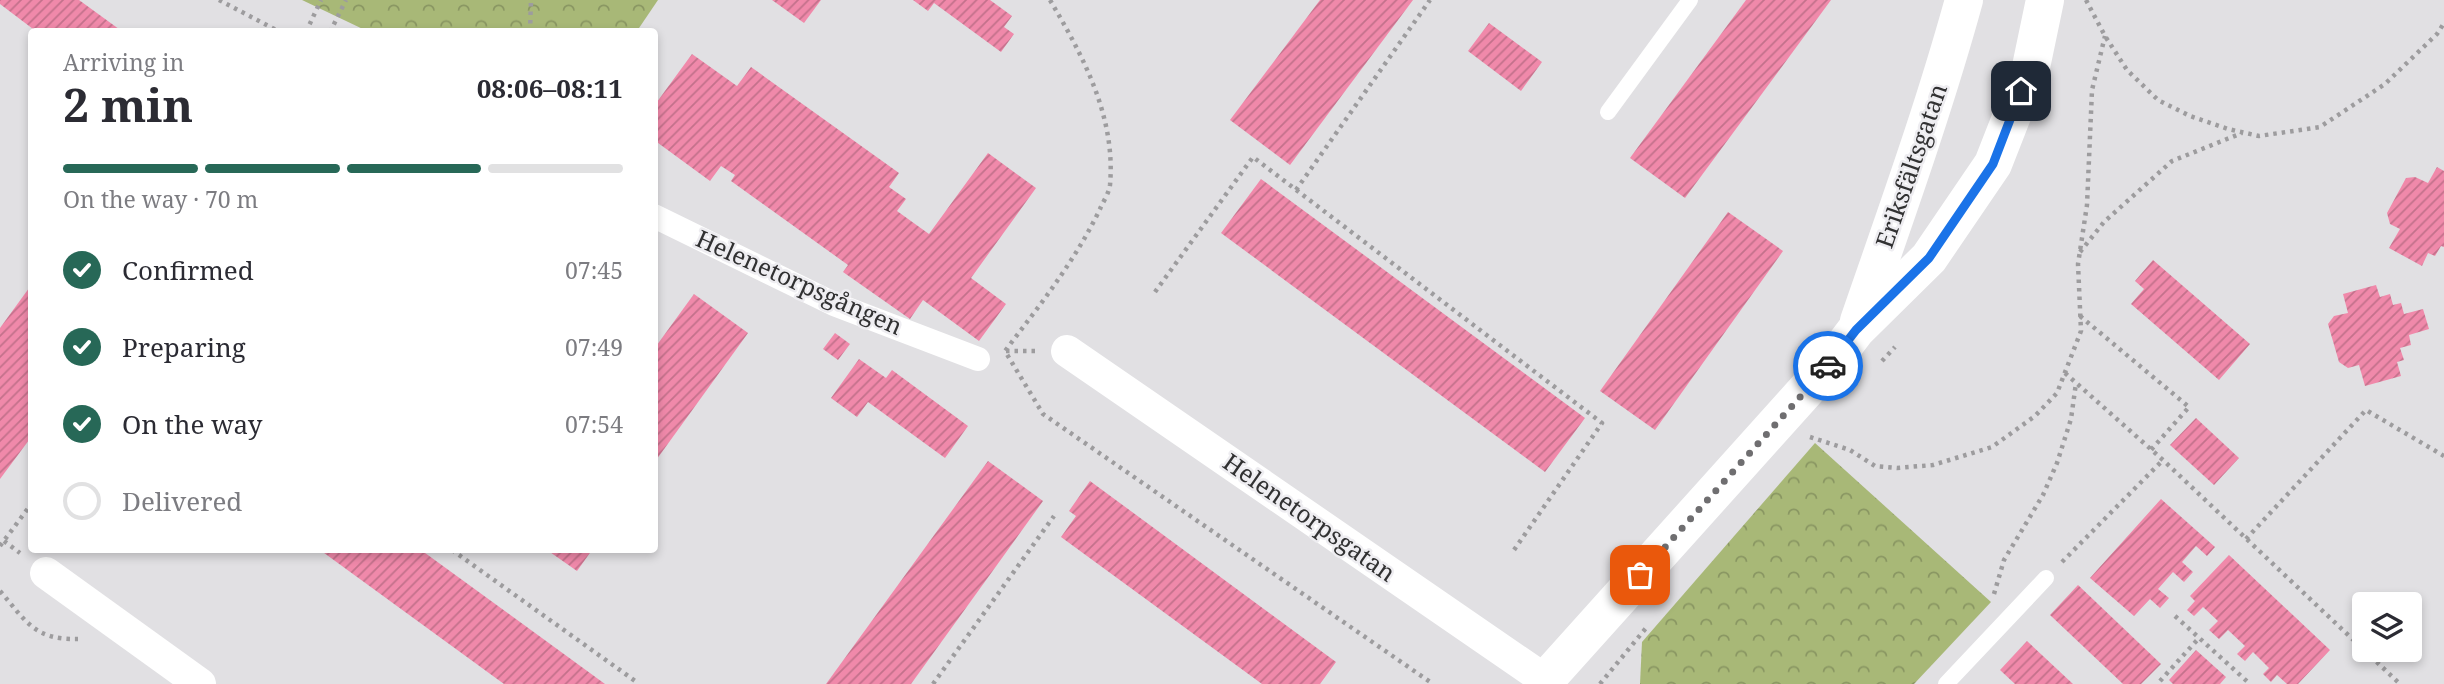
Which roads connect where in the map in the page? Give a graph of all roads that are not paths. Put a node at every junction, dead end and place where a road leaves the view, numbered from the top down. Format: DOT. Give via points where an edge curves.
graph roads {
  1 [pos="1690,0"];
  2 [pos="1964,0"];
  3 [pos="2045,0"];
  4 [pos="1608,112"];
  5 [pos="658,218"];
  6 [pos="1856,330"];
  7 [pos="1068,351"];
  8 [pos="978,359"];
  9 [pos="46,573"];
  10 [pos="2046,578"];
  11 [pos="1546,683"];
  12 [pos="200,684"];
  13 [pos="1946,684"];
  1 -- 4 [label="lane"];
  2 -- 6 [label="street, Eriksfältsgatan"];
  3 -- 6 [label="street, Eriksfältsgatan" via="2031,67 1993,164 1929,258"];
  5 -- 8 [label="street, Helenetorpsgången" via="834,304"];
  6 -- 11 [label="street, Eriksfältsgatan"];
  7 -- 11 [label="street, Helenetorpsgatan"];
  9 -- 12 [label="street"];
  10 -- 13 [label="lane"];
}
